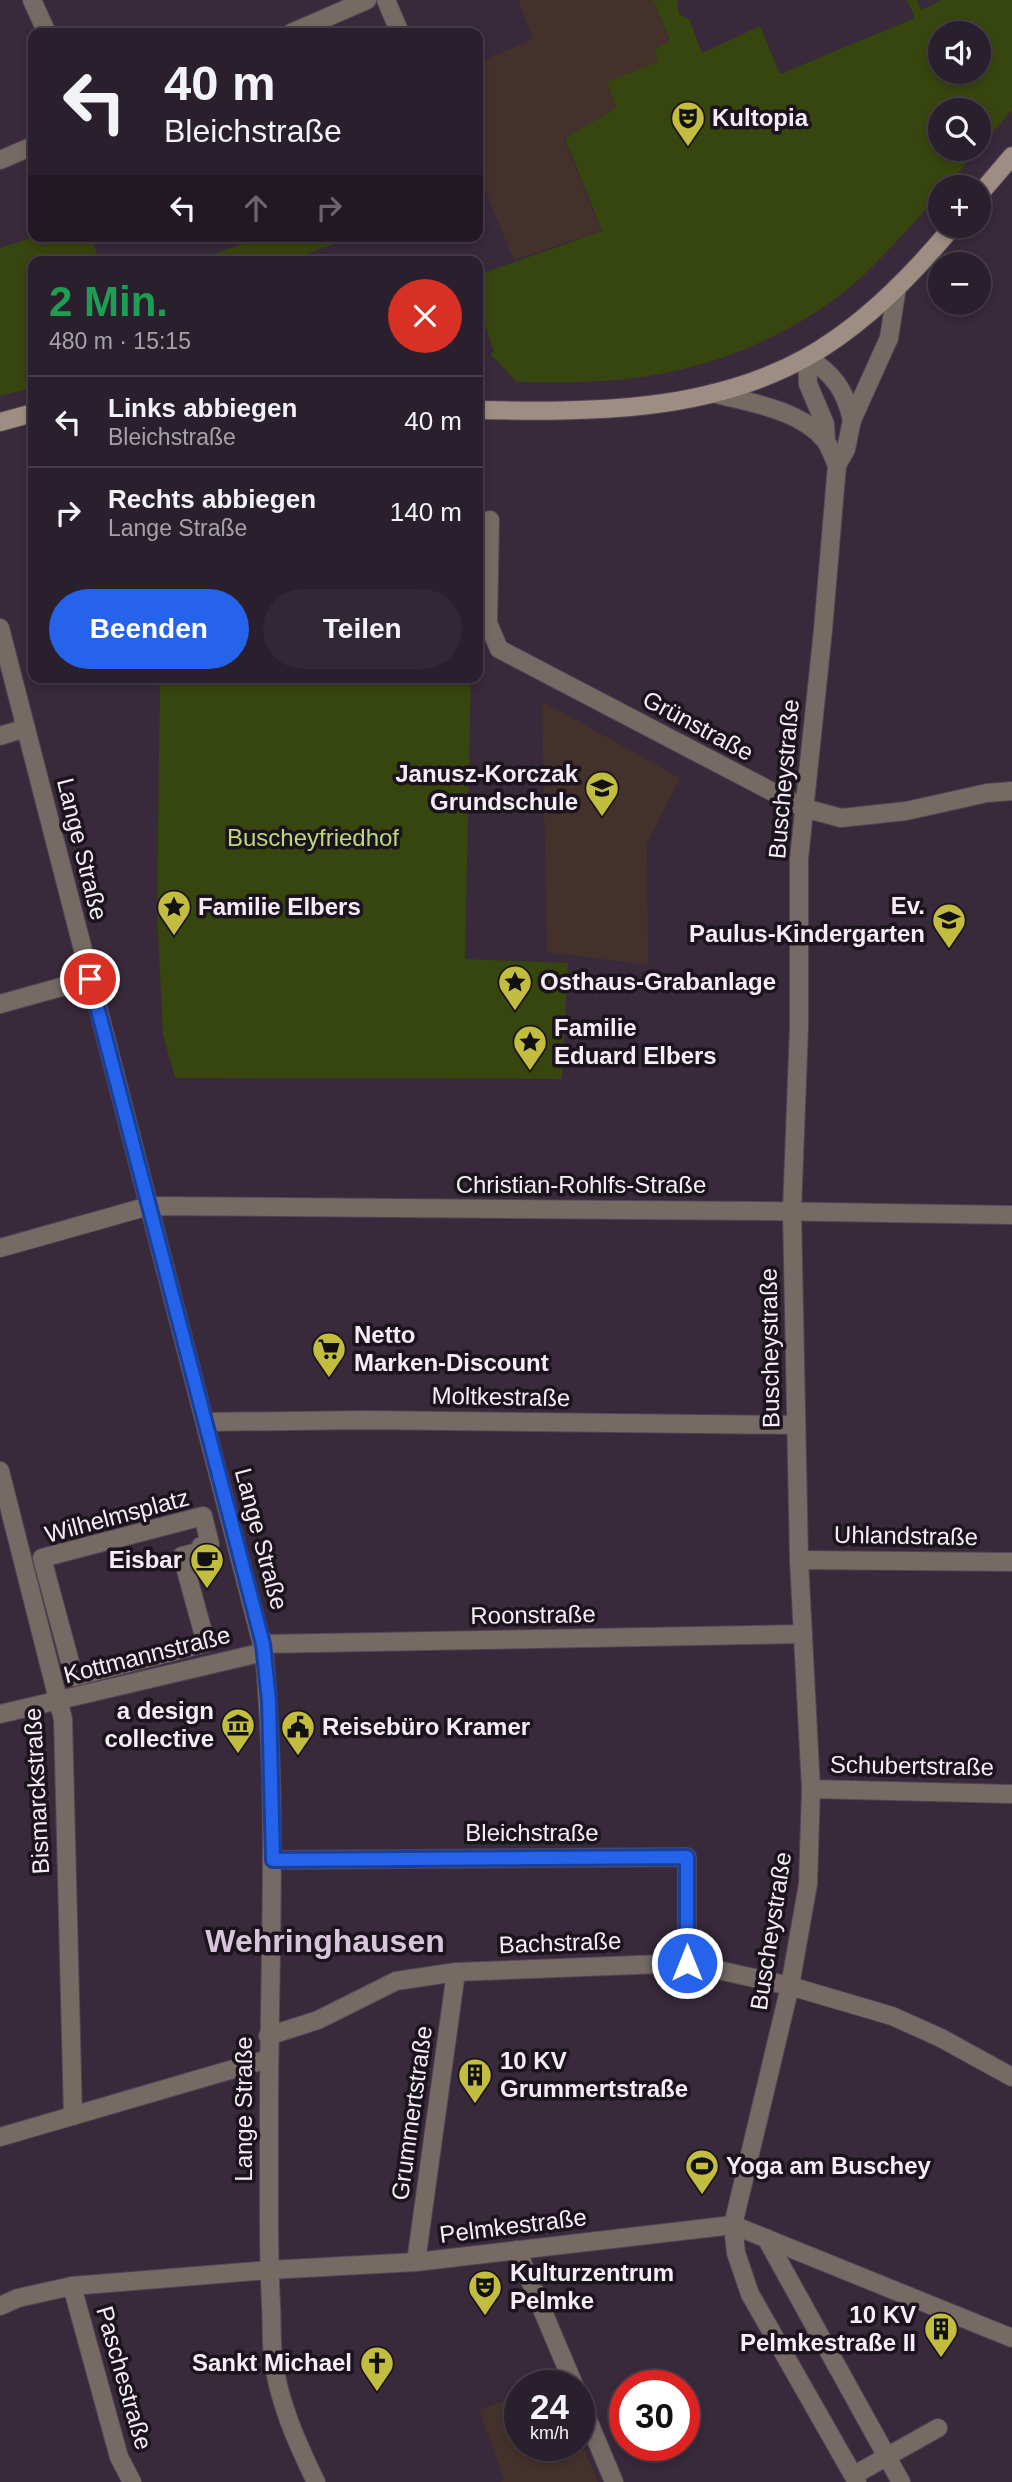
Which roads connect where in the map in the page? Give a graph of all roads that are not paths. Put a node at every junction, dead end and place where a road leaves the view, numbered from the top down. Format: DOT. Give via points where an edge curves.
graph roads {
  1 [pos="32,0"];
  2 [pos="368,0"];
  3 [pos="386,0"];
  4 [pos="45,28"];
  5 [pos="303,28"];
  6 [pos="398,28"];
  7 [pos="28,148"];
  8 [pos="1012,156"];
  9 [pos="0,160"];
  10 [pos="991,181"];
  11 [pos="942,238"];
  12 [pos="897,287"];
  13 [pos="807,357"];
  14 [pos="713,393"];
  15 [pos="483,411"];
  16 [pos="28,414"];
  17 [pos="852,420"];
  18 [pos="0,422"];
  19 [pos="826,441"];
  20 [pos="837,465"];
  21 [pos="490,520"];
  22 [pos="0,628"];
  23 [pos="26,728"];
  24 [pos="0,736"];
  25 [pos="1012,791"];
  26 [pos="804,808"];
  27 [pos="90,979"];
  28 [pos="0,1004"];
  29 [pos="149,1206"];
  30 [pos="792,1211"];
  31 [pos="1012,1215"];
  32 [pos="0,1248"];
  33 [pos="205,1422"];
  34 [pos="796,1425"];
  35 [pos="0,1471"];
  36 [pos="229,1517"];
  37 [pos="205,1524"];
  38 [pos="799,1560"];
  39 [pos="1012,1562"];
  40 [pos="45,1566"];
  41 [pos="26,1571"];
  42 [pos="803,1634"];
  43 [pos="264,1648"];
  44 [pos="58,1702"];
  45 [pos="0,1714"];
  46 [pos="811,1788"];
  47 [pos="1012,1794"];
  48 [pos="273,1860"];
  49 [pos="687,1963"];
  50 [pos="456,1972"];
  51 [pos="790,1986"];
  52 [pos="268,2036"];
  53 [pos="268,2059"];
  54 [pos="1012,2077"];
  55 [pos="73,2116"];
  56 [pos="0,2137"];
  57 [pos="733,2225"];
  58 [pos="766,2238"];
  59 [pos="517,2250"];
  60 [pos="416,2262"];
  61 [pos="269,2270"];
  62 [pos="72,2286"];
  63 [pos="0,2306"];
  64 [pos="1012,2338"];
  65 [pos="568,2370"];
  66 [pos="938,2428"];
  67 [pos="595,2437"];
  68 [pos="886,2456"];
  69 [pos="856,2479"];
  70 [pos="132,2482"];
  71 [pos="316,2482"];
  72 [pos="614,2482"];
  73 [pos="901,2482"];
  1 -- 4 [label="street"];
  2 -- 5 [label="street"];
  3 -- 6 [label="street"];
  7 -- 9 [label="street"];
  8 -- 10 [label="main road"];
  11 -- 12 [label="main road"];
  12 -- 13 [label="main road" via="875,309"];
  12 -- 17 [label="street, Buscheystraße" via="889,338"];
  13 -- 14 [label="main road" via="760,379"];
  13 -- 17 [label="street" via="828,370 848,402"];
  13 -- 19 [label="street, Buscheystraße" via="808,384 825,424"];
  14 -- 15 [label="main road" via="636,408"];
  14 -- 19 [label="street, Buscheystraße" via="786,413"];
  16 -- 18 [label="main road"];
  17 -- 20 [label="street, Buscheystraße"];
  19 -- 20 [label="street, Buscheystraße"];
  20 -- 26 [label="street, Buscheystraße"];
  21 -- 26 [label="street, Grünstraße" via="488,623 499,649"];
  22 -- 23 [label="street, Lange Straße"];
  23 -- 24 [label="street"];
  23 -- 27 [label="street, Lange Straße"];
  25 -- 26 [label="street, Grünstraße" via="841,818"];
  26 -- 30 [label="street, Buscheystraße"];
  27 -- 28 [label="street"];
  27 -- 29 [label="street, Lange Straße"];
  29 -- 30 [label="street, Christian-Rohlfs-Straße"];
  29 -- 32 [label="street, Christian-Rohlfs-Straße"];
  29 -- 33 [label="street, Lange Straße"];
  30 -- 31 [label="street, Christian-Rohlfs-Straße"];
  30 -- 34 [label="street, Buscheystraße"];
  33 -- 34 [label="street, Moltkestraße"];
  33 -- 36 [label="street, Lange Straße"];
  34 -- 38 [label="street, Buscheystraße"];
  35 -- 41 [label="street, Bismarckstraße"];
  36 -- 37 [label="street, Wilhelmsplatz"];
  36 -- 43 [label="street, Lange Straße"];
  37 -- 40 [label="street, Wilhelmsplatz"];
  37 -- 40 [label="street, Wilhelmsplatz" via="210,1544 182,1556 206,1643 74,1677"];
  38 -- 39 [label="street, Uhlandstraße"];
  38 -- 42 [label="street, Buscheystraße"];
  40 -- 41 [label="street, Wilhelmsplatz"];
  41 -- 44 [label="street, Bismarckstraße"];
  42 -- 43 [label="street, Roonstraße"];
  42 -- 46 [label="street, Buscheystraße"];
  43 -- 44 [label="street, Kottmannstraße"];
  43 -- 48 [label="street, Lange Straße"];
  44 -- 45 [label="street, Kottmannstraße"];
  44 -- 55 [label="street, Bismarckstraße" via="63,1719"];
  46 -- 47 [label="street, Schubertstraße"];
  46 -- 51 [label="street, Buscheystraße" via="808,1884"];
  48 -- 49 [label="street, Bleichstraße" via="687,1857"];
  48 -- 52 [label="street, Lange Straße"];
  49 -- 50 [label="street, Bachstraße"];
  49 -- 51 [label="street, Bachstraße"];
  50 -- 52 [label="street, Bachstraße" via="396,1980 318,2020"];
  50 -- 60 [label="street, Grummertstraße"];
  51 -- 54 [label="street, Bachstraße" via="892,2016"];
  51 -- 57 [label="street, Buscheystraße"];
  52 -- 53 [label="street, Lange Straße"];
  53 -- 55 [label="street"];
  53 -- 61 [label="street, Lange Straße"];
  55 -- 56 [label="street"];
  57 -- 58 [label="street, Pelmkestraße"];
  57 -- 59 [label="street, Pelmkestraße"];
  57 -- 69 [label="street" via="736,2253 750,2294"];
  58 -- 64 [label="street, Pelmkestraße"];
  58 -- 68 [label="street"];
  59 -- 60 [label="street, Pelmkestraße"];
  59 -- 65 [label="street"];
  60 -- 61 [label="street, Pelmkestraße"];
  61 -- 62 [label="street, Pelmkestraße"];
  61 -- 71 [label="street, Lange Straße" via="273,2358 298,2445"];
  62 -- 63 [label="street, Pelmkestraße"];
  62 -- 70 [label="street, Paschestraße" via="119,2456"];
  66 -- 68 [label="street"];
  67 -- 72 [label="street"];
  68 -- 69 [label="street"];
  68 -- 73 [label="street"];
}
